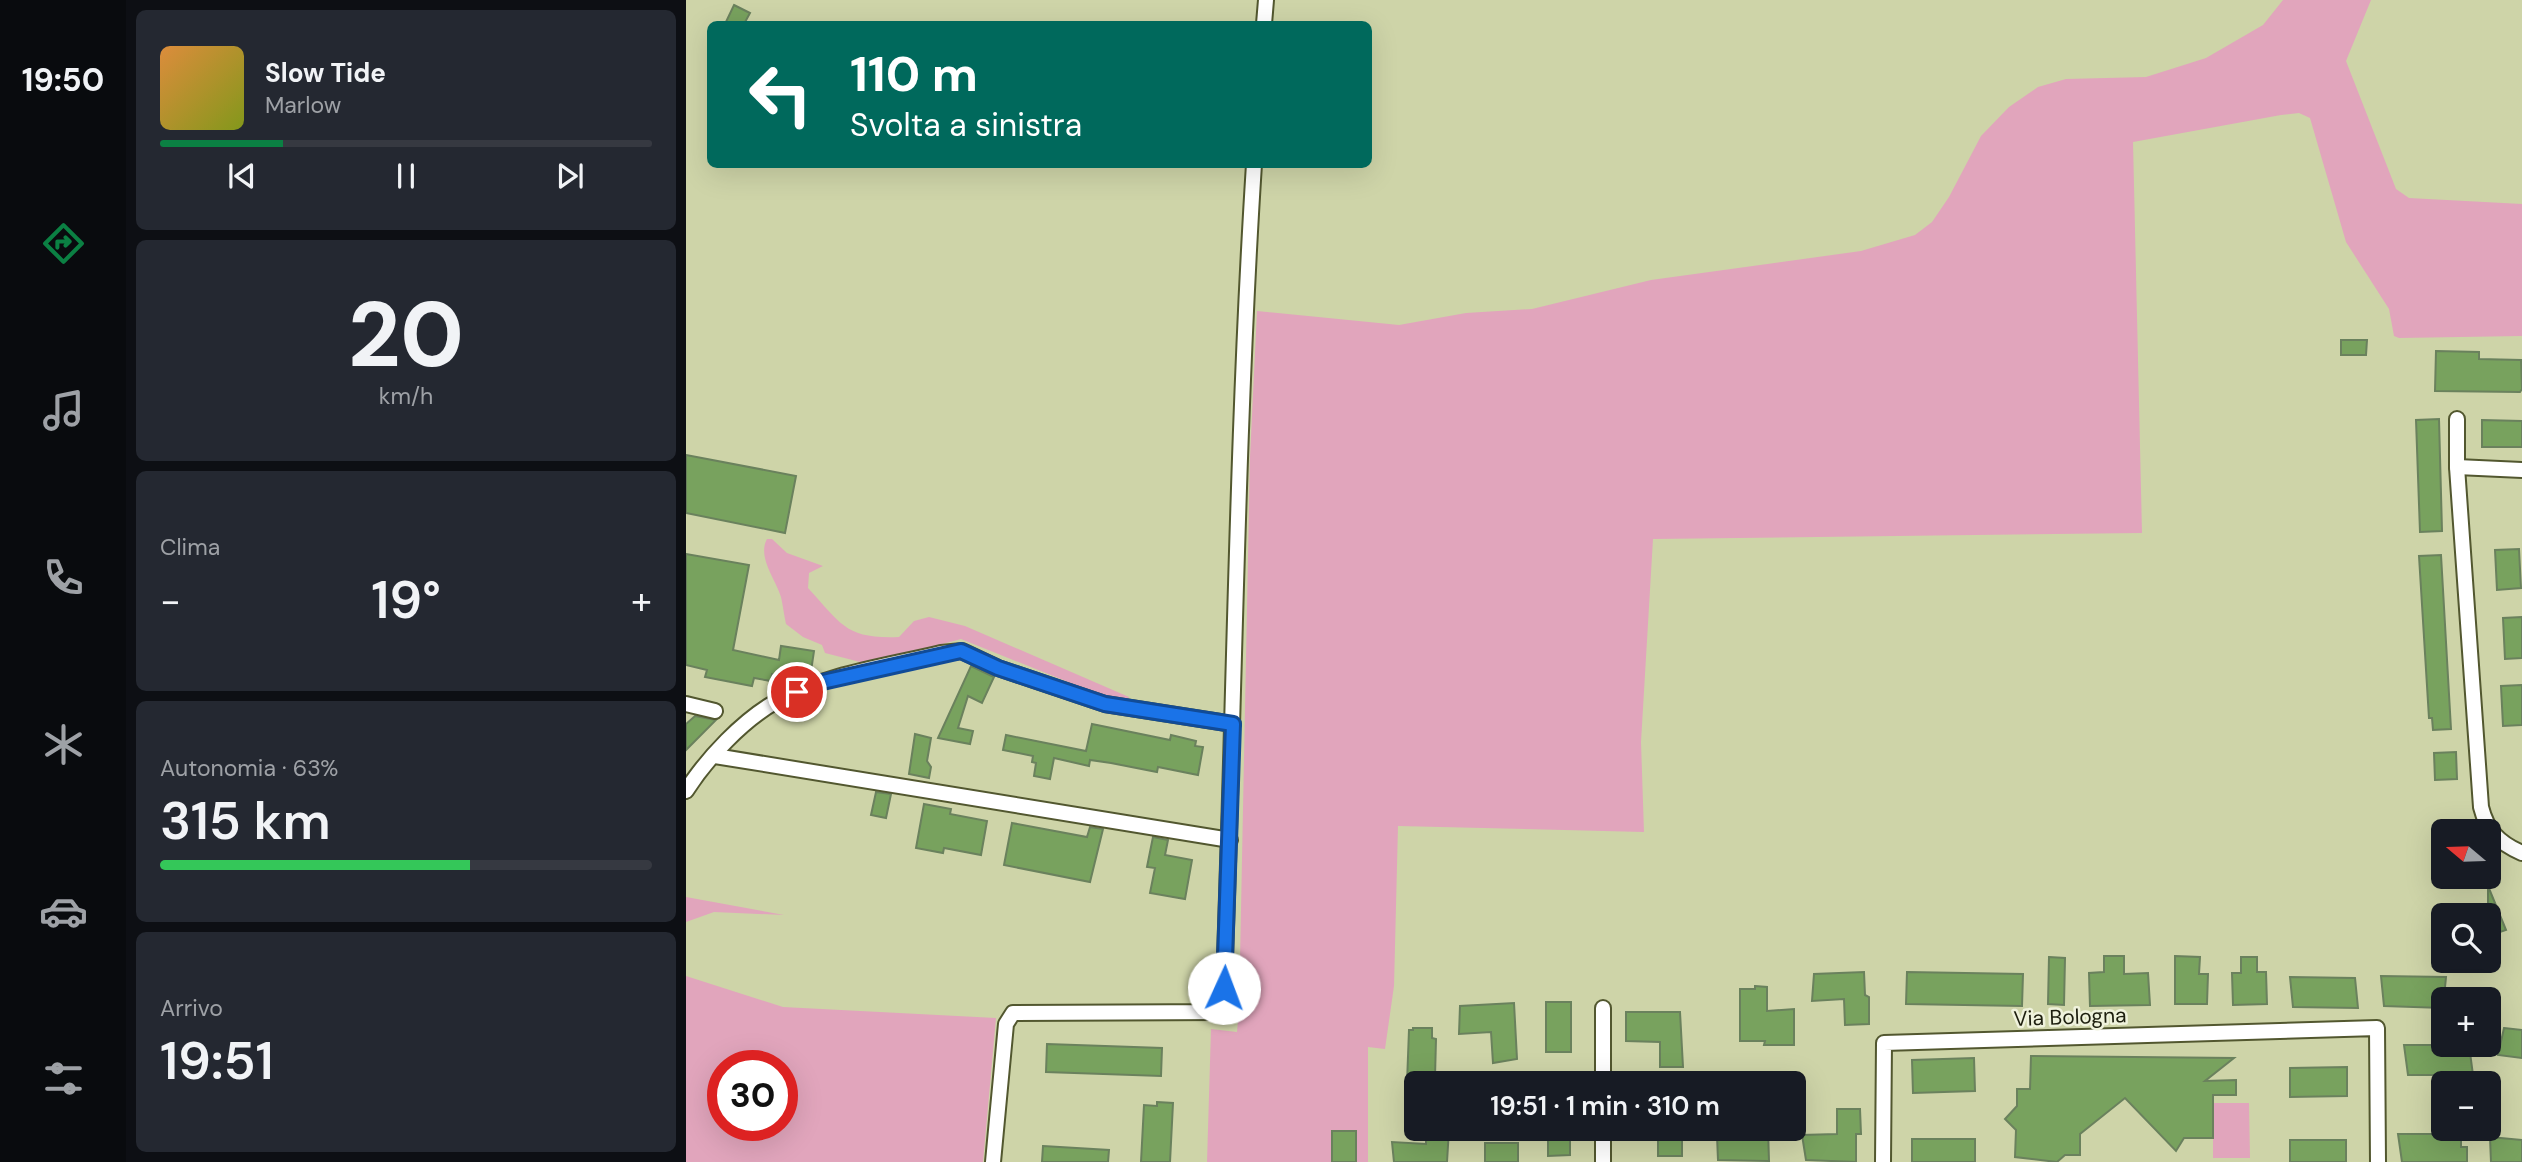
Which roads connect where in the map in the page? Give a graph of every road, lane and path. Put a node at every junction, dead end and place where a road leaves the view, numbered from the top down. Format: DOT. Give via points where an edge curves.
graph roads {
  1 [pos="1266,0"];
  2 [pos="1264,21"];
  3 [pos="1254,168"];
  4 [pos="2457,419"];
  5 [pos="2457,467"];
  6 [pos="2522,470"];
  7 [pos="686,704"];
  8 [pos="715,711"];
  9 [pos="1233,724"];
  10 [pos="715,756"];
  11 [pos="686,790"];
  12 [pos="1230,840"];
  13 [pos="2522,853"];
  14 [pos="1603,1009"];
  15 [pos="1603,1071"];
  16 [pos="1603,1141"];
  17 [pos="993,1162"];
  18 [pos="1603,1162"];
  19 [pos="1883,1162"];
  20 [pos="2378,1162"];
  1 -- 2 [label="street"];
  3 -- 9 [label="street" via="1238,453"];
  4 -- 5 [label="street"];
  5 -- 6 [label="street"];
  5 -- 13 [label="street" via="2481,807 2495,837"];
  7 -- 8 [label="street"];
  9 -- 10 [label="street" via="1105,704 961,651 818,683 776,701"];
  9 -- 12 [label="street"];
  10 -- 11 [label="street"];
  10 -- 12 [label="street"];
  12 -- 17 [label="street" via="1223,1012 1013,1013 1006,1024"];
  14 -- 15 [label="street"];
  16 -- 18 [label="street"];
  19 -- 20 [label="street, Via Bologna" via="1884,1043 2377,1028"];
}
